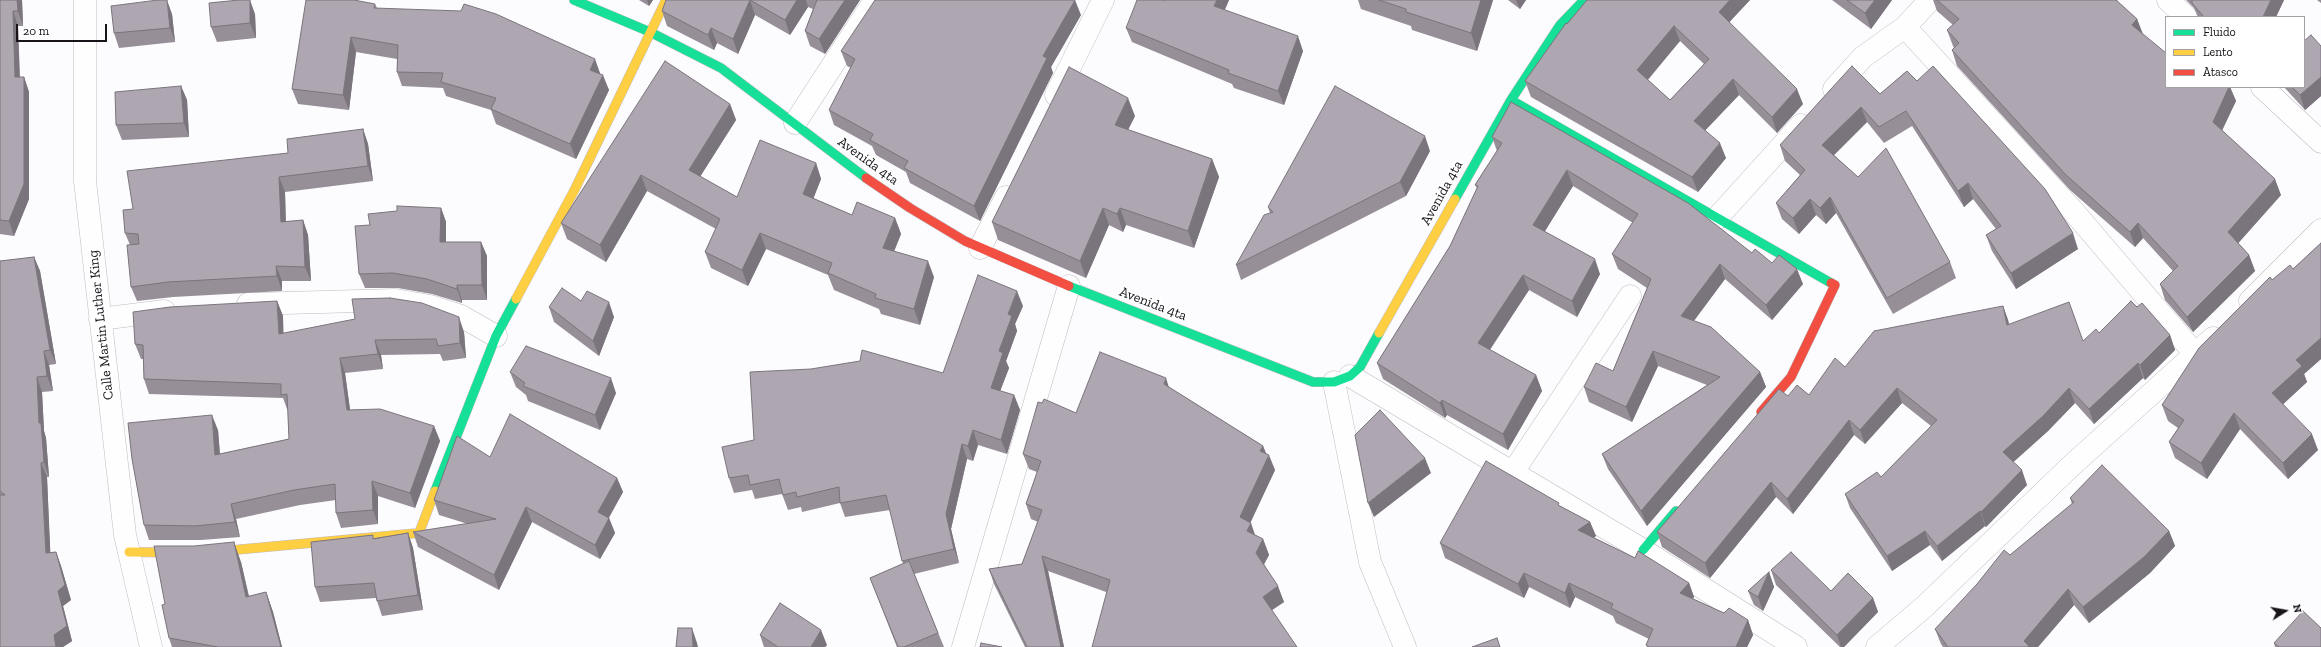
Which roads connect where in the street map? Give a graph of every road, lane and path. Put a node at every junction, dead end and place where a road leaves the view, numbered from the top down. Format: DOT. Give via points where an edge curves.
graph roads {
  1 [pos="85,0"];
  2 [pos="574,0"];
  3 [pos="666,0"];
  4 [pos="875,0"];
  5 [pos="1103,0"];
  6 [pos="1584,0"];
  7 [pos="1930,0"];
  8 [pos="2168,0"];
  9 [pos="2185,16"];
  10 [pos="1905,27"];
  11 [pos="650,32"];
  12 [pos="2263,88"];
  13 [pos="1511,100"];
  14 [pos="1046,116"];
  15 [pos="795,124"];
  16 [pos="2321,142"];
  17 [pos="1015,179"];
  18 [pos="1716,219"];
  19 [pos="2321,230"];
  20 [pos="980,248"];
  21 [pos="1069,286"];
  22 [pos="1630,296"];
  23 [pos="226,306"];
  24 [pos="181,309"];
  25 [pos="100,319"];
  26 [pos="496,336"];
  27 [pos="2196,355"];
  28 [pos="1342,379"];
  29 [pos="1756,419"];
  30 [pos="1513,472"];
  31 [pos="1684,502"];
  32 [pos="1643,550"];
  33 [pos="129,552"];
  34 [pos="151,647"];
  35 [pos="962,647"];
  36 [pos="1405,647"];
  37 [pos="1796,647"];
  38 [pos="1877,647"];
  1 -- 25 [label="street, Calle Martin Luther King" via="85,181"];
  2 -- 11 [label="street, Avenida 4ta"];
  3 -- 11 [label="street"];
  4 -- 15 [label="street"];
  5 -- 14 [label="street"];
  6 -- 13 [label="street, Avenida 4ta" via="1560,25"];
  7 -- 10 [label="street"];
  8 -- 9 [label="street"];
  10 -- 18 [label="street" via="1863,57"];
  10 -- 27 [label="street" via="2074,212"];
  11 -- 15 [label="street, Avenida 4ta" via="721,68"];
  11 -- 26 [label="street" via="575,189"];
  12 -- 16 [label="street"];
  13 -- 18 [label="street"];
  13 -- 28 [label="street, Avenida 4ta" via="1360,368"];
  15 -- 20 [label="street, Avenida 4ta" via="910,208"];
  17 -- 20 [label="street"];
  18 -- 29 [label="street" via="1835,285 1791,377"];
  19 -- 27 [label="street"];
  20 -- 21 [label="street, Avenida 4ta"];
  21 -- 28 [label="street, Avenida 4ta" via="1313,382"];
  21 -- 35 [label="street"];
  22 -- 30 [label="street"];
  23 -- 26 [label="street" via="396,300 430,306 462,316"];
  24 -- 25 [label="street"];
  25 -- 33 [label="street, Calle Martin Luther King"];
  26 -- 33 [label="street" via="419,533 201,553"];
  27 -- 38 [label="street" via="2071,466 1924,607"];
  28 -- 30 [label="street"];
  28 -- 36 [label="street" via="1370,562"];
  30 -- 32 [label="street"];
  31 -- 32 [label="street"];
  32 -- 37 [label="street"];
  33 -- 34 [label="street, Calle Martin Luther King"];
}
